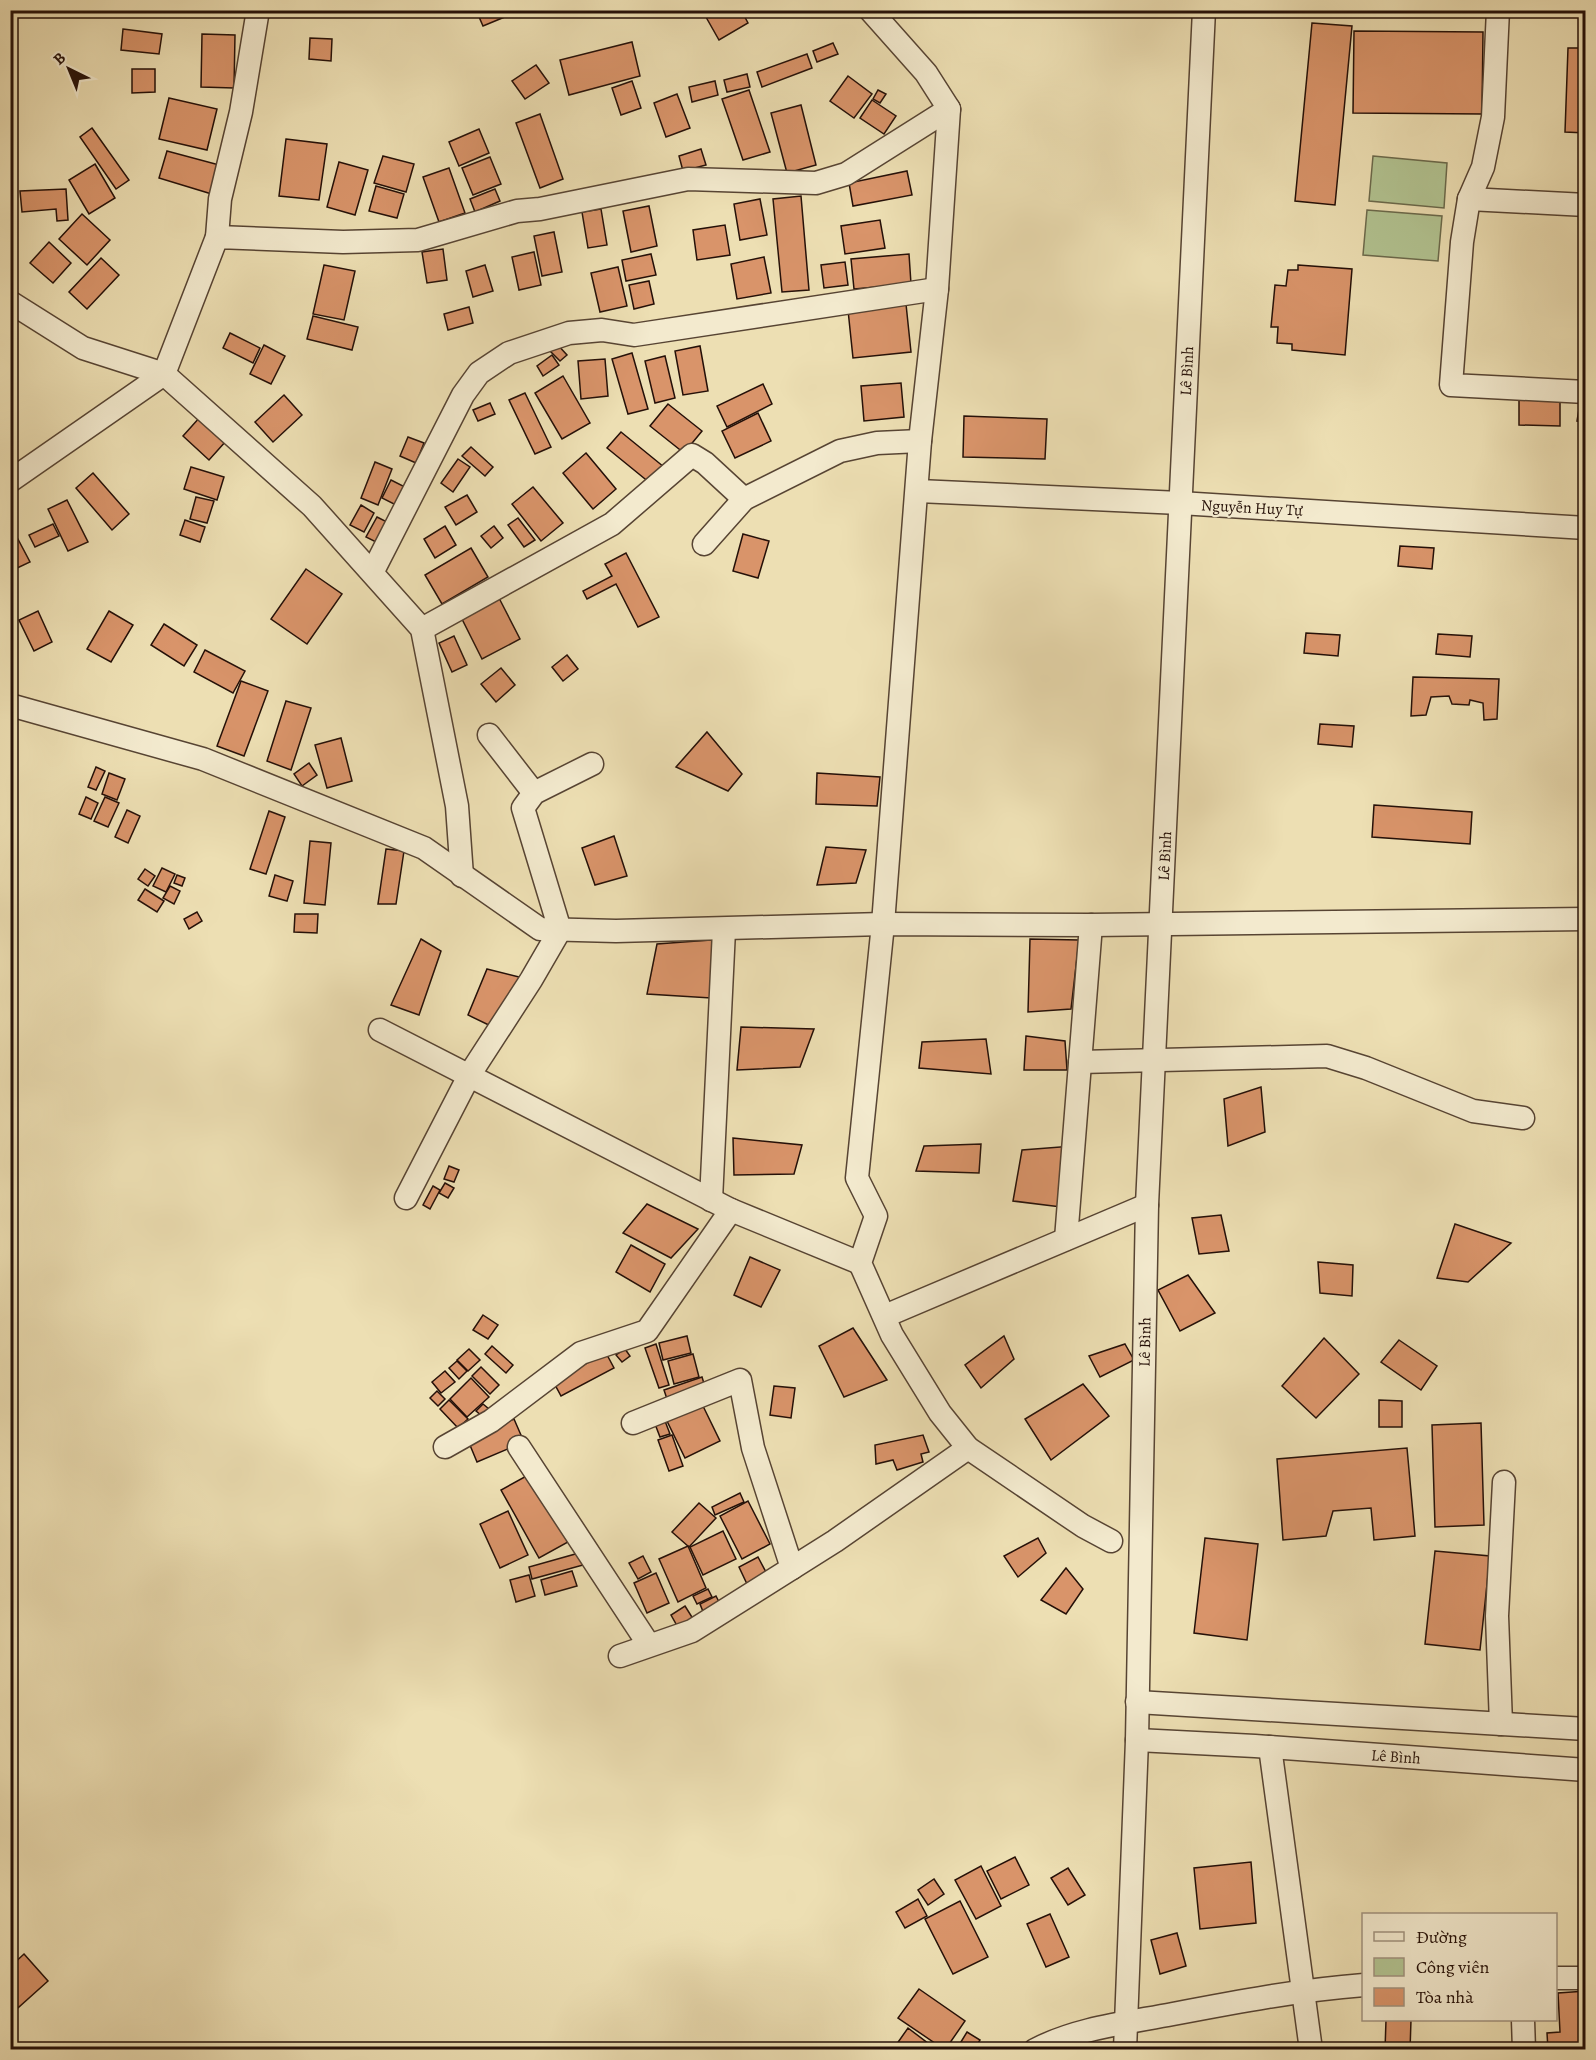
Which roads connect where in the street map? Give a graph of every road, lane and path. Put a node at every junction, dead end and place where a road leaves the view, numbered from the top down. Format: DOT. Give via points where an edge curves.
graph roads {
  1 [pos="258,10"];
  2 [pos="870,10"];
  3 [pos="1204,10"];
  4 [pos="1498,10"];
  5 [pos="949,108"];
  6 [pos="1469,199"];
  7 [pos="1586,205"];
  8 [pos="217,237"];
  9 [pos="937,289"];
  10 [pos="10,302"];
  11 [pos="164,374"];
  12 [pos="1586,392"];
  13 [pos="920,441"];
  14 [pos="10,481"];
  15 [pos="918,491"];
  16 [pos="744,499"];
  17 [pos="1180,503"];
  18 [pos="1586,528"];
  19 [pos="704,544"];
  20 [pos="373,571"];
  21 [pos="422,629"];
  22 [pos="10,705"];
  23 [pos="489,735"];
  24 [pos="592,764"];
  25 [pos="534,793"];
  26 [pos="462,876"];
  27 [pos="1586,919"];
  28 [pos="883,924"];
  29 [pos="1161,924"];
  30 [pos="1091,925"];
  31 [pos="560,930"];
  32 [pos="724,930"];
  33 [pos="380,1030"];
  34 [pos="1154,1060"];
  35 [pos="1080,1062"];
  36 [pos="470,1074"];
  37 [pos="1523,1118"];
  38 [pos="406,1198"];
  39 [pos="721,1205"];
  40 [pos="1147,1206"];
  41 [pos="1066,1239"];
  42 [pos="860,1263"];
  43 [pos="885,1316"];
  44 [pos="633,1423"];
  45 [pos="519,1446"];
  46 [pos="445,1447"];
  47 [pos="968,1448"];
  48 [pos="1503,1482"];
  49 [pos="1111,1542"];
  50 [pos="792,1568"];
  51 [pos="649,1646"];
  52 [pos="620,1656"];
  53 [pos="1137,1702"];
  54 [pos="1502,1724"];
  55 [pos="1586,1729"];
  56 [pos="1137,1740"];
  57 [pos="1270,1747"];
  58 [pos="1586,1770"];
  59 [pos="1557,1978"];
  60 [pos="1586,1978"];
  61 [pos="1362,1984"];
  62 [pos="1305,1990"];
  63 [pos="1523,2021"];
  64 [pos="1126,2023"];
  65 [pos="1035,2049"];
  66 [pos="1125,2049"];
  67 [pos="1311,2049"];
  68 [pos="1524,2049"];
  1 -- 8 [label="street" via="241,112 220,199"];
  2 -- 5 [label="street" via="927,73"];
  3 -- 17 [label="street, Lê Bình"];
  4 -- 6 [label="street" via="1490,138"];
  5 -- 8 [label="street" via="846,174 816,183 688,179 517,211 418,240 343,243"];
  5 -- 9 [label="street"];
  6 -- 7 [label="street"];
  6 -- 12 [label="street" via="1451,385"];
  8 -- 11 [label="street"];
  9 -- 13 [label="street"];
  9 -- 20 [label="street" via="634,335 602,330 570,333 509,352 479,373 463,395"];
  10 -- 11 [label="street" via="83,348"];
  11 -- 14 [label="street"];
  11 -- 20 [label="street" via="312,506"];
  13 -- 15 [label="street"];
  13 -- 16 [label="street" via="877,443 840,451"];
  15 -- 17 [label="street, Nguyễn Huy Tự"];
  15 -- 28 [label="street"];
  16 -- 19 [label="street"];
  16 -- 21 [label="street" via="692,455 612,525"];
  17 -- 18 [label="street, Nguyễn Huy Tự"];
  17 -- 29 [label="street, Lê Bình"];
  20 -- 21 [label="street"];
  21 -- 26 [label="street" via="457,806"];
  22 -- 26 [label="street" via="202,759 424,848"];
  23 -- 25 [label="street"];
  24 -- 25 [label="street"];
  25 -- 31 [label="street" via="524,808"];
  26 -- 31 [label="street" via="540,929"];
  27 -- 29 [label="street"];
  28 -- 30 [label="street"];
  28 -- 32 [label="street"];
  28 -- 42 [label="street" via="857,1178 876,1216"];
  29 -- 30 [label="street"];
  29 -- 34 [label="street, Lê Bình"];
  30 -- 35 [label="street"];
  31 -- 32 [label="street"];
  31 -- 36 [label="street"];
  32 -- 39 [label="street"];
  33 -- 36 [label="street"];
  34 -- 35 [label="street"];
  34 -- 37 [label="street" via="1327,1056 1473,1111"];
  34 -- 40 [label="street, Lê Bình"];
  35 -- 41 [label="street"];
  36 -- 38 [label="street"];
  36 -- 39 [label="street"];
  39 -- 42 [label="street"];
  39 -- 46 [label="street" via="647,1330 581,1353 491,1421"];
  40 -- 41 [label="street"];
  40 -- 53 [label="street, Lê Bình"];
  41 -- 43 [label="street"];
  42 -- 43 [label="street"];
  43 -- 47 [label="street" via="892,1335 940,1413"];
  44 -- 50 [label="street" via="740,1380 753,1448"];
  45 -- 51 [label="street"];
  47 -- 49 [label="street"];
  47 -- 50 [label="street"];
  48 -- 54 [label="street" via="1497,1616"];
  50 -- 51 [label="street" via="692,1631"];
  51 -- 52 [label="street"];
  53 -- 54 [label="street"];
  53 -- 56 [label="street, Lê Bình"];
  54 -- 55 [label="street"];
  56 -- 57 [label="street, Lê Bình"];
  56 -- 64 [label="street"];
  57 -- 58 [label="street, Lê Bình"];
  57 -- 62 [label="street"];
  59 -- 60 [label="street"];
  61 -- 62 [label="street"];
  62 -- 64 [label="street"];
  62 -- 67 [label="street"];
  63 -- 68 [label="street"];
  64 -- 65 [label="street" via="1060,2037"];
  64 -- 66 [label="street"];
}
